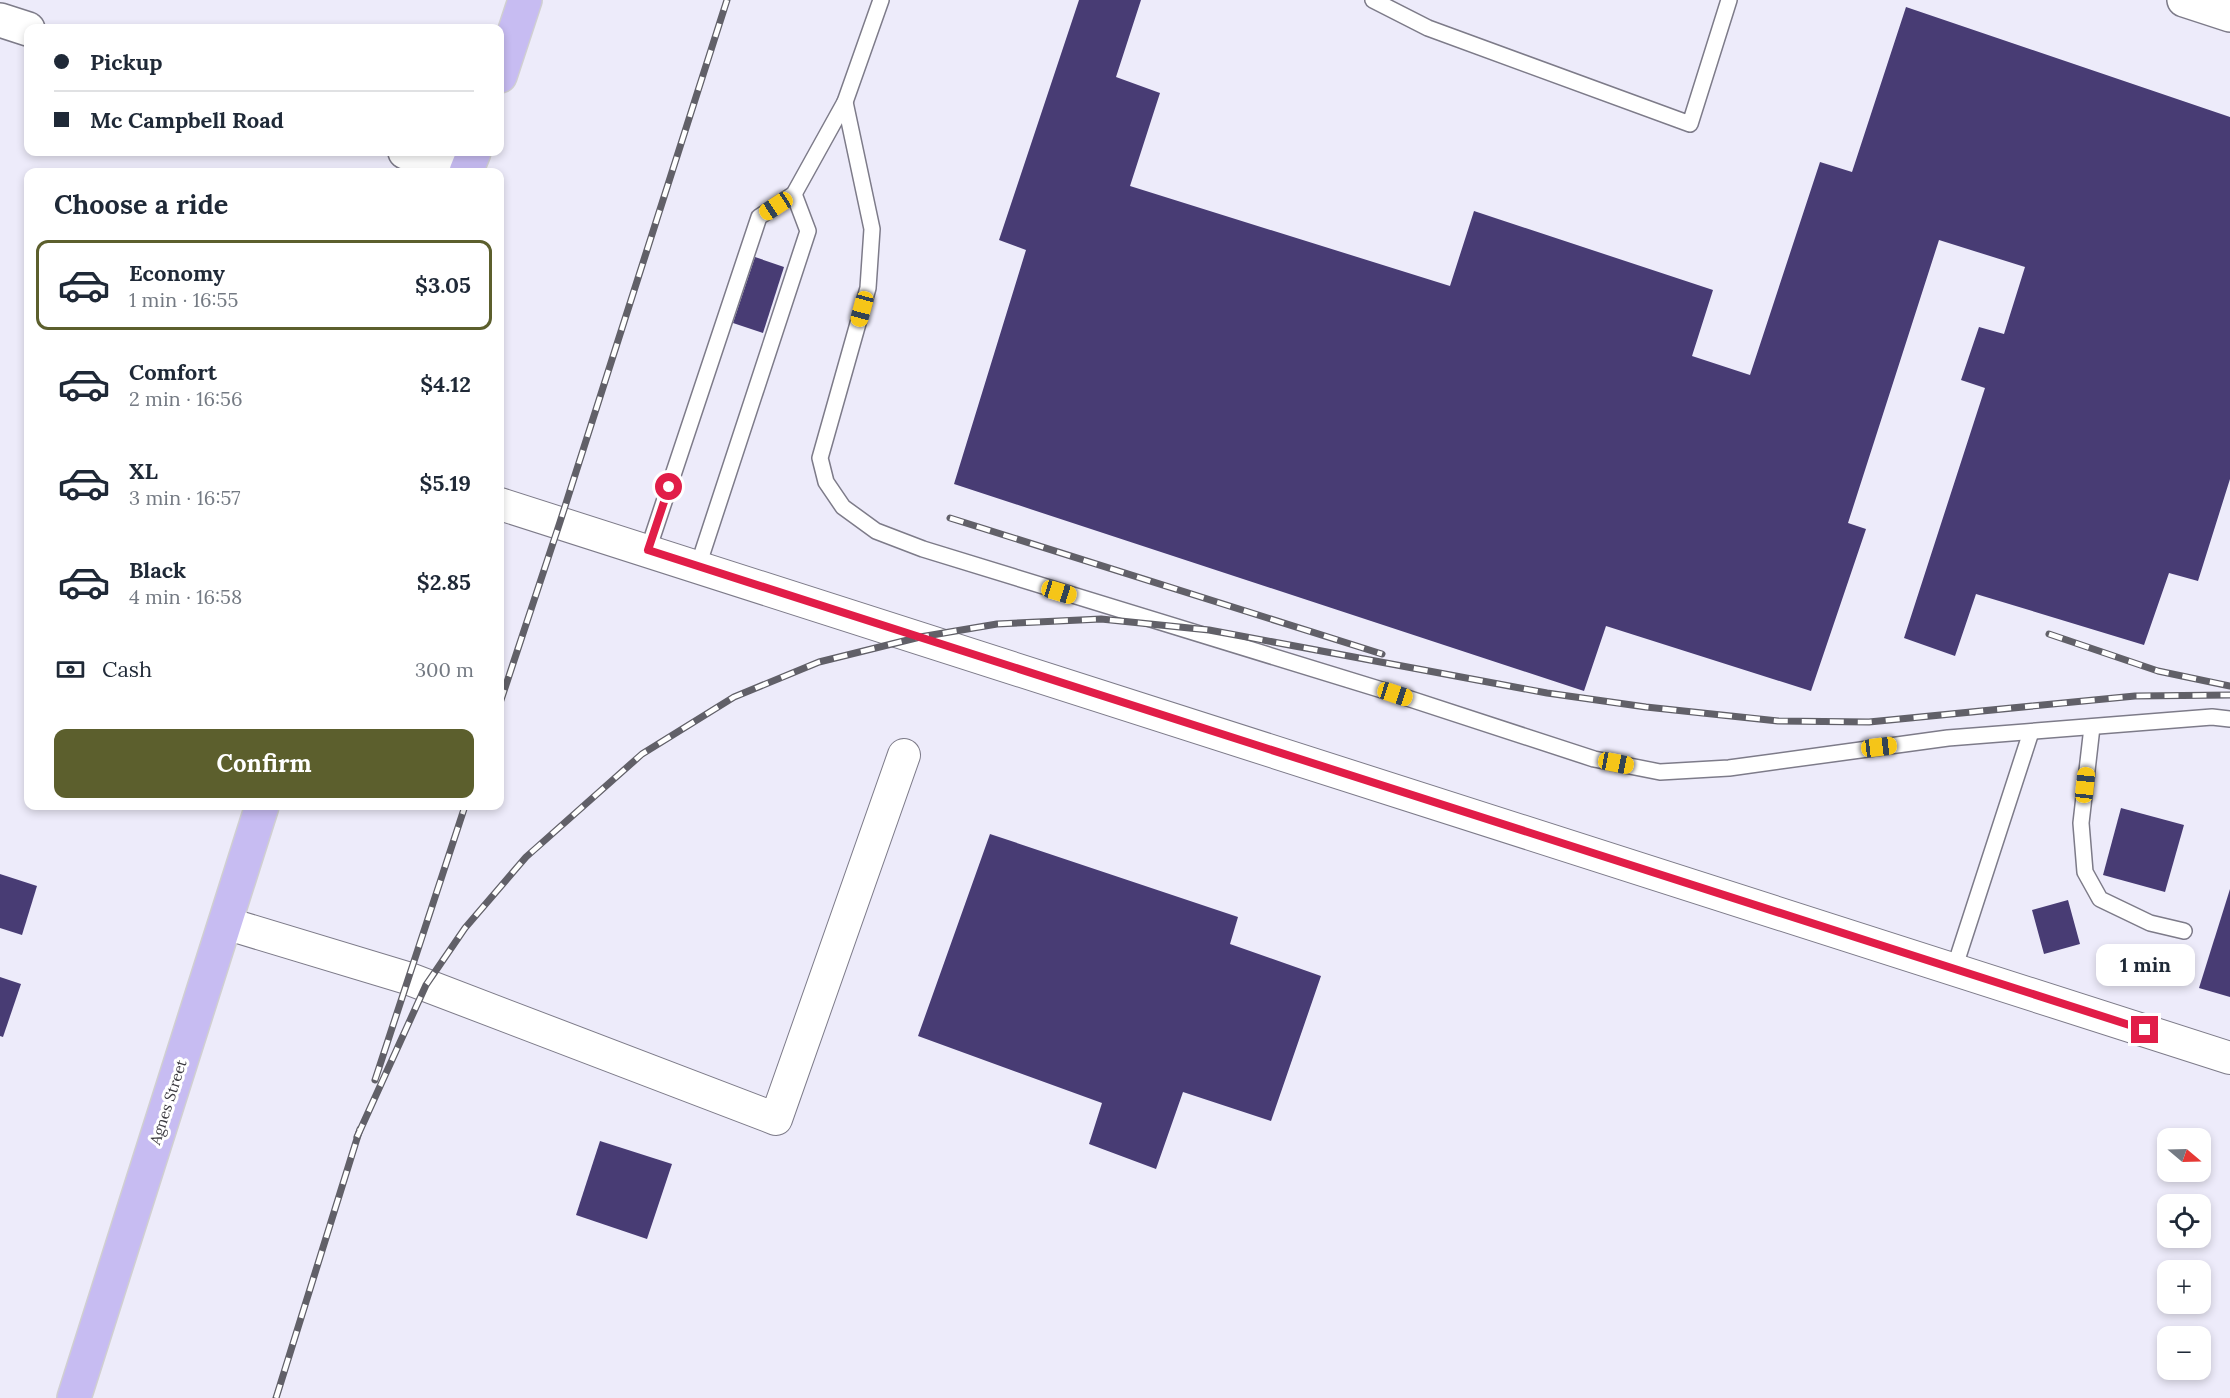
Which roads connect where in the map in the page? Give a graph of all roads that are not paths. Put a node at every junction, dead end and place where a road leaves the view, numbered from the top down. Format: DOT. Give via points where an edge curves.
graph roads {
  1 [pos="525,0"];
  2 [pos="881,0"];
  3 [pos="1373,0"];
  4 [pos="1729,0"];
  5 [pos="2184,0"];
  6 [pos="2230,15"];
  7 [pos="0,20"];
  8 [pos="24,28"];
  9 [pos="504,64"];
  10 [pos="845,102"];
  11 [pos="425,156"];
  12 [pos="469,165"];
  13 [pos="794,194"];
  14 [pos="504,505"];
  15 [pos="648,550"];
  16 [pos="698,566"];
  17 [pos="2230,719"];
  18 [pos="2092,727"];
  19 [pos="2031,732"];
  20 [pos="904,755"];
  21 [pos="261,810"];
  22 [pos="225,923"];
  23 [pos="2184,931"];
  24 [pos="1954,969"];
  25 [pos="2230,1058"];
  26 [pos="74,1398"];
  1 -- 9 [label="main road"];
  2 -- 10 [label="lane"];
  3 -- 4 [label="lane" via="1428,28 1690,124"];
  5 -- 6 [label="street"];
  7 -- 8 [label="street"];
  10 -- 13 [label="lane"];
  10 -- 19 [label="lane" via="872,229 868,288 820,458 826,482 843,507 876,531 1594,759 1660,772 1729,768 1948,738"];
  11 -- 12 [label="street"];
  13 -- 15 [label="lane" via="759,217"];
  13 -- 16 [label="lane" via="808,231"];
  14 -- 15 [label="street"];
  15 -- 16 [label="street"];
  16 -- 24 [label="street"];
  17 -- 18 [label="lane" via="2212,717"];
  18 -- 19 [label="lane"];
  18 -- 23 [label="lane" via="2081,823 2085,872 2100,899 2150,923"];
  19 -- 24 [label="lane"];
  20 -- 22 [label="street" via="776,1119 407,978"];
  21 -- 22 [label="main road, Agnes Street"];
  22 -- 26 [label="main road, Agnes Street"];
  24 -- 25 [label="street"];
}
